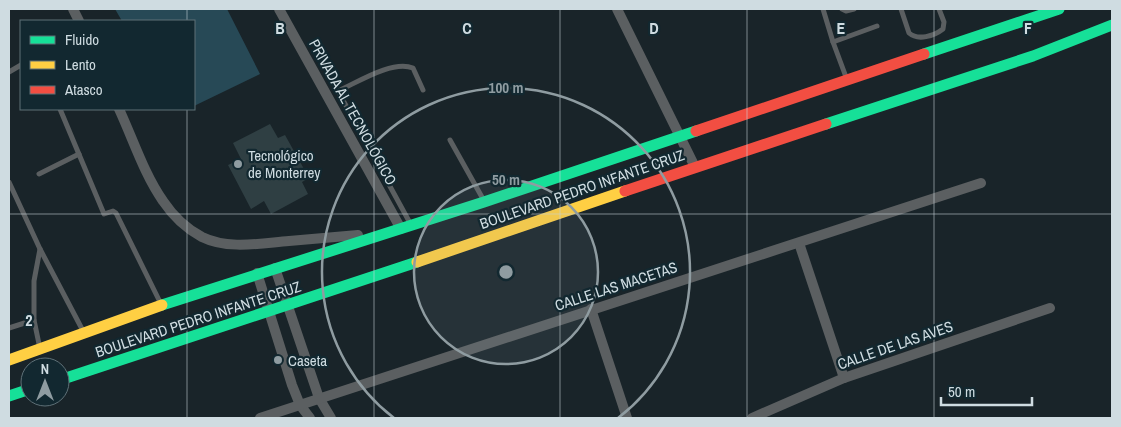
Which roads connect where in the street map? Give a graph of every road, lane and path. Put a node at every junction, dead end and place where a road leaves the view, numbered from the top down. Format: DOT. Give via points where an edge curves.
graph roads {
  1 [pos="279,9"];
  2 [pos="617,9"];
  3 [pos="823,9"];
  4 [pos="842,9"];
  5 [pos="854,9"];
  6 [pos="901,9"];
  7 [pos="939,9"];
  8 [pos="1059,9"];
  9 [pos="1112,25"];
  10 [pos="877,26"];
  11 [pos="833,42"];
  12 [pos="846,79"];
  13 [pos="423,90"];
  14 [pos="60,110"];
  15 [pos="119,110"];
  16 [pos="680,136"];
  17 [pos="450,140"];
  18 [pos="79,154"];
  19 [pos="695,166"];
  20 [pos="39,174"];
  21 [pos="9,182"];
  22 [pos="981,183"];
  23 [pos="484,202"];
  24 [pos="406,227"];
  25 [pos="388,233"];
  26 [pos="799,244"];
  27 [pos="40,248"];
  28 [pos="275,268"];
  29 [pos="257,273"];
  30 [pos="161,305"];
  31 [pos="289,305"];
  32 [pos="1050,308"];
  33 [pos="591,309"];
  34 [pos="269,312"];
  35 [pos="34,320"];
  36 [pos="9,328"];
  37 [pos="83,332"];
  38 [pos="40,348"];
  39 [pos="9,360"];
  40 [pos="70,377"];
  41 [pos="844,378"];
  42 [pos="319,398"];
  43 [pos="300,405"];
  44 [pos="260,418"];
  45 [pos="310,418"];
  46 [pos="332,418"];
  47 [pos="627,418"];
  48 [pos="752,418"];
  1 -- 24 [label="street, PRIVADA AL TECNOLÓGICO"];
  2 -- 16 [label="street"];
  3 -- 11 [label="lane"];
  4 -- 5 [label="lane"];
  6 -- 7 [label="lane" via="909,33 920,37 943,29"];
  8 -- 12 [label="highway, BOULEVARD PEDRO INFANTE CRUZ"];
  9 -- 19 [label="highway, BOULEVARD PEDRO INFANTE CRUZ" via="1033,56"];
  10 -- 11 [label="lane"];
  11 -- 12 [label="lane"];
  12 -- 16 [label="highway, BOULEVARD PEDRO INFANTE CRUZ"];
  13 -- 24 [label="lane" via="413,68 400,65 338,91"];
  14 -- 18 [label="lane"];
  15 -- 25 [label="street" via="163,201 187,228 204,238 250,244"];
  16 -- 19 [label="street"];
  16 -- 23 [label="highway, BOULEVARD PEDRO INFANTE CRUZ"];
  17 -- 23 [label="lane"];
  18 -- 20 [label="lane"];
  18 -- 30 [label="lane" via="104,214 116,212"];
  19 -- 31 [label="highway, BOULEVARD PEDRO INFANTE CRUZ"];
  21 -- 27 [label="lane"];
  22 -- 26 [label="street, CALLE LAS MACETAS"];
  23 -- 24 [label="highway, BOULEVARD PEDRO INFANTE CRUZ"];
  24 -- 25 [label="highway, BOULEVARD PEDRO INFANTE CRUZ"];
  25 -- 28 [label="highway, BOULEVARD PEDRO INFANTE CRUZ"];
  26 -- 33 [label="street, CALLE LAS MACETAS"];
  26 -- 41 [label="street"];
  27 -- 35 [label="lane" via="34,281"];
  27 -- 37 [label="lane"];
  28 -- 29 [label="highway, BOULEVARD PEDRO INFANTE CRUZ"];
  28 -- 31 [label="street"];
  29 -- 30 [label="highway, BOULEVARD PEDRO INFANTE CRUZ"];
  29 -- 34 [label="street"];
  30 -- 37 [label="highway, BOULEVARD PEDRO INFANTE CRUZ"];
  31 -- 34 [label="highway, BOULEVARD PEDRO INFANTE CRUZ"];
  31 -- 42 [label="street"];
  32 -- 41 [label="street, CALLE DE LAS AVES"];
  33 -- 42 [label="street, CALLE LAS MACETAS"];
  33 -- 47 [label="street"];
  34 -- 40 [label="highway, BOULEVARD PEDRO INFANTE CRUZ"];
  34 -- 43 [label="street"];
  35 -- 36 [label="lane"];
  35 -- 38 [label="lane"];
  37 -- 38 [label="highway, BOULEVARD PEDRO INFANTE CRUZ"];
  38 -- 39 [label="highway, BOULEVARD PEDRO INFANTE CRUZ"];
  41 -- 48 [label="street, CALLE DE LAS AVES"];
  42 -- 43 [label="street, CALLE LAS MACETAS"];
  42 -- 46 [label="street"];
  43 -- 44 [label="street, CALLE LAS MACETAS"];
  43 -- 45 [label="street"];
}
